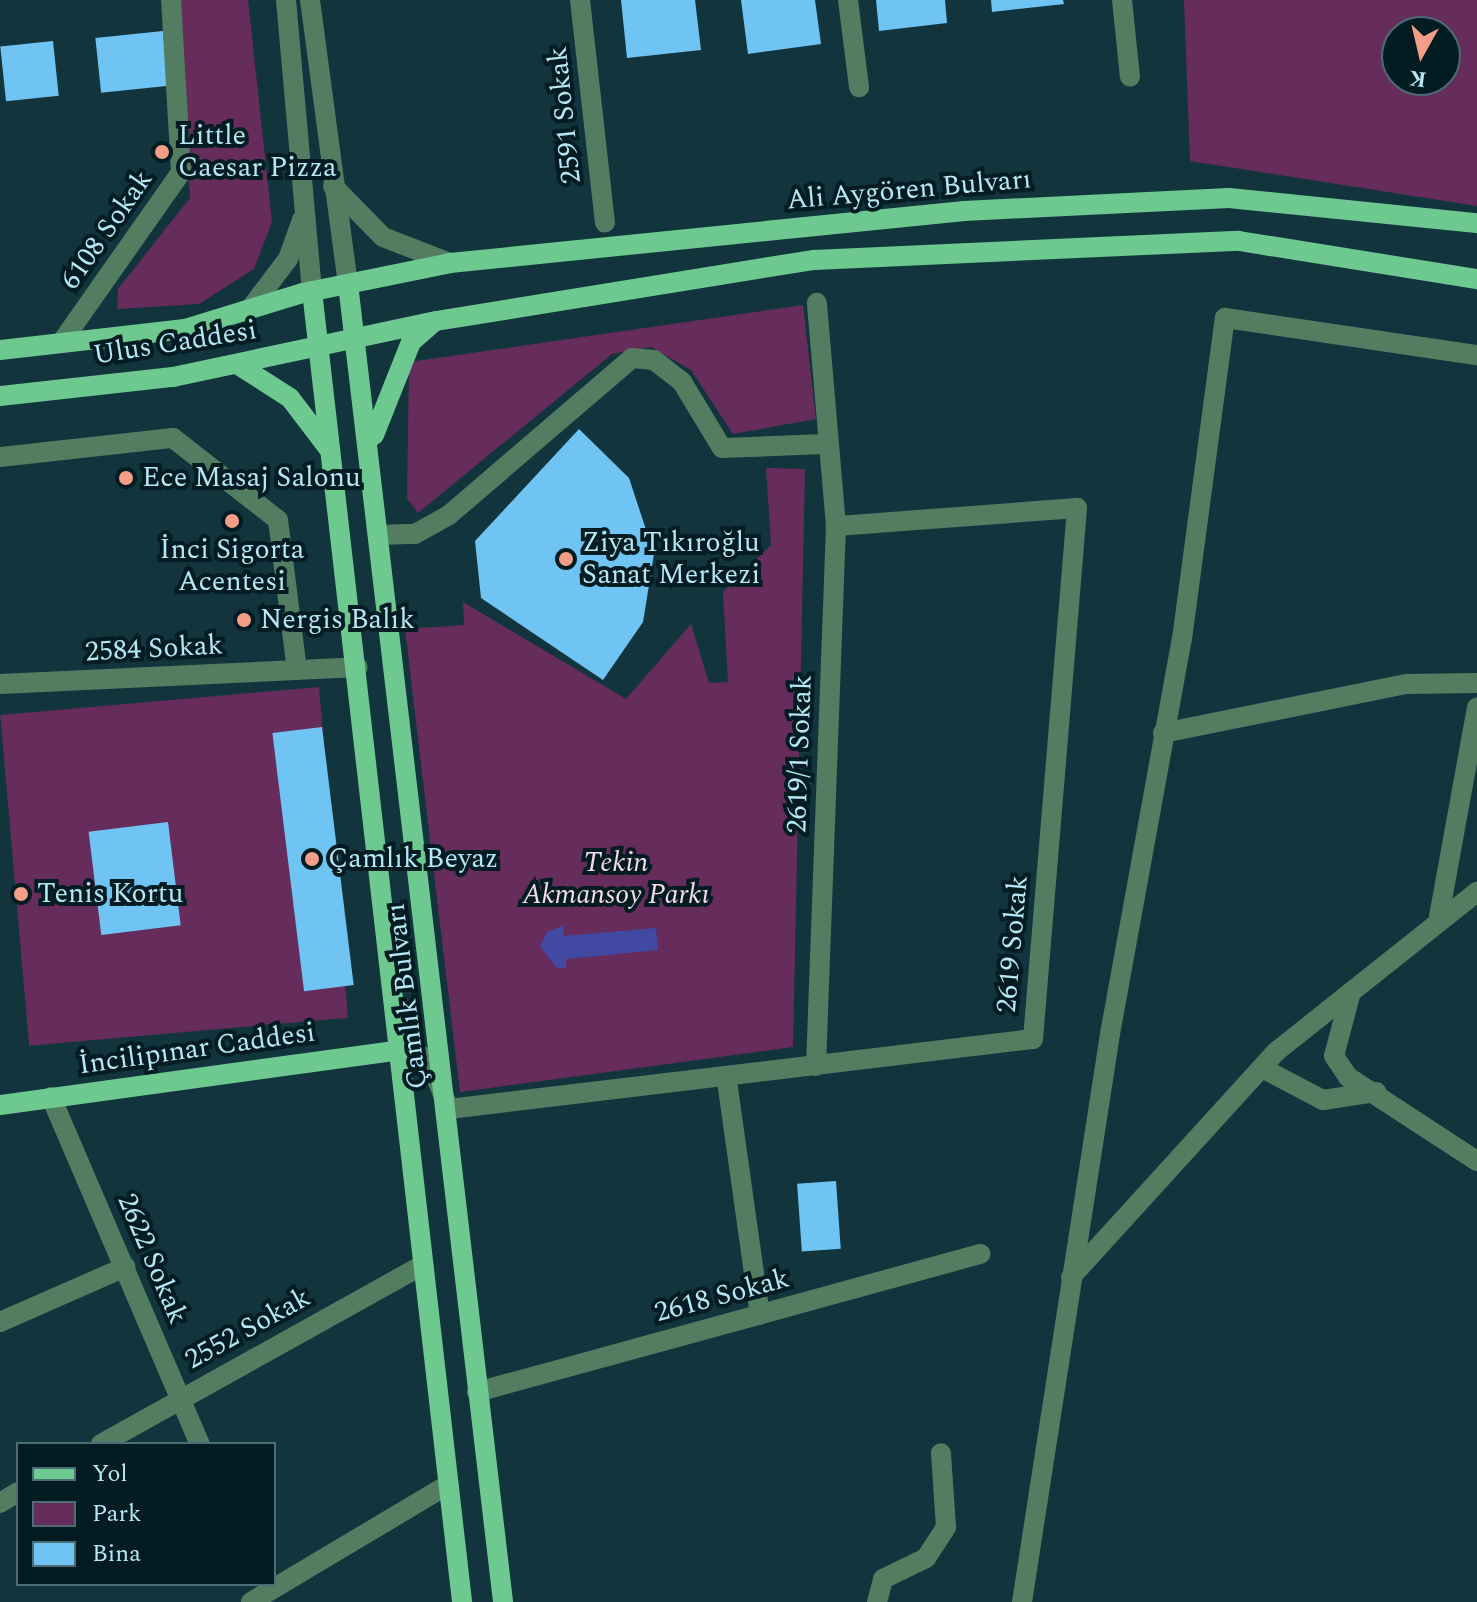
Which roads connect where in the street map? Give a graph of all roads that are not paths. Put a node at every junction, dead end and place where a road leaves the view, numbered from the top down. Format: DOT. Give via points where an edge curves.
graph roads {
  1 [pos="171,0"];
  2 [pos="286,0"];
  3 [pos="310,0"];
  4 [pos="580,0"];
  5 [pos="848,0"];
  6 [pos="1122,0"];
  7 [pos="1130,77"];
  8 [pos="859,87"];
  9 [pos="332,185"];
  10 [pos="305,204"];
  11 [pos="605,223"];
  12 [pos="1477,223"];
  13 [pos="450,263"];
  14 [pos="1477,279"];
  15 [pos="348,284"];
  16 [pos="312,291"];
  17 [pos="817,303"];
  18 [pos="250,309"];
  19 [pos="436,321"];
  20 [pos="358,336"];
  21 [pos="61,343"];
  22 [pos="321,345"];
  23 [pos="0,350"];
  24 [pos="1477,355"];
  25 [pos="237,364"];
  26 [pos="0,396"];
  27 [pos="824,444"];
  28 [pos="370,451"];
  29 [pos="0,457"];
  30 [pos="335,461"];
  31 [pos="836,526"];
  32 [pos="381,535"];
  33 [pos="358,667"];
  34 [pos="297,670"];
  35 [pos="1477,683"];
  36 [pos="0,684"];
  37 [pos="1477,708"];
  38 [pos="1163,733"];
  39 [pos="1477,892"];
  40 [pos="1438,922"];
  41 [pos="1353,989"];
  42 [pos="402,1050"];
  43 [pos="365,1055"];
  44 [pos="816,1066"];
  45 [pos="1262,1068"];
  46 [pos="404,1080"];
  47 [pos="727,1081"];
  48 [pos="1376,1092"];
  49 [pos="51,1097"];
  50 [pos="0,1105"];
  51 [pos="449,1109"];
  52 [pos="1477,1161"];
  53 [pos="980,1254"];
  54 [pos="423,1265"];
  55 [pos="125,1267"];
  56 [pos="1071,1277"];
  57 [pos="760,1315"];
  58 [pos="0,1322"];
  59 [pos="477,1392"];
  60 [pos="181,1397"];
  61 [pos="104,1442"];
  62 [pos="199,1442"];
  63 [pos="941,1453"];
  64 [pos="449,1484"];
  65 [pos="276,1582"];
  66 [pos="462,1602"];
  67 [pos="503,1602"];
  68 [pos="877,1602"];
  69 [pos="1022,1602"];
  1 -- 21 [label="street, 6108 Sokak" via="181,172"];
  2 -- 10 [label="street"];
  3 -- 9 [label="street"];
  4 -- 11 [label="street, 2591 Sokak"];
  5 -- 8 [label="street"];
  6 -- 7 [label="street"];
  9 -- 13 [label="street" via="383,237"];
  9 -- 15 [label="street"];
  10 -- 16 [label="street"];
  10 -- 18 [label="street" via="288,259"];
  12 -- 13 [label="main road, Ali Aygören Bulvarı" via="1229,198 964,211"];
  13 -- 15 [label="main road, Ali Aygören Bulvarı"];
  14 -- 19 [label="main road" via="1239,241 814,260"];
  15 -- 16 [label="main road, Ulus Caddesi"];
  15 -- 20 [label="main road, Çamlık Bulvarı"];
  16 -- 18 [label="main road, Ulus Caddesi"];
  16 -- 22 [label="main road, Çamlık Bulvarı"];
  17 -- 27 [label="street, 2619/1 Sokak"];
  18 -- 21 [label="main road, Ulus Caddesi" via="185,329"];
  19 -- 20 [label="main road"];
  19 -- 28 [label="main road" via="399,364"];
  20 -- 22 [label="main road, Ulus Caddesi"];
  20 -- 28 [label="main road, Çamlık Bulvarı"];
  21 -- 23 [label="main road, Ulus Caddesi"];
  22 -- 25 [label="main road, Ulus Caddesi"];
  22 -- 30 [label="main road, Çamlık Bulvarı"];
  24 -- 38 [label="street" via="1225,318"];
  25 -- 26 [label="main road, Ulus Caddesi"];
  25 -- 30 [label="main road" via="290,398"];
  27 -- 31 [label="street, 2619/1 Sokak"];
  27 -- 32 [label="street" via="722,448 682,382 654,360 632,358 449,515 415,534"];
  28 -- 32 [label="main road, Çamlık Bulvarı"];
  29 -- 34 [label="street" via="173,438 278,520"];
  30 -- 33 [label="main road, Çamlık Bulvarı"];
  31 -- 44 [label="street, 2619/1 Sokak"];
  31 -- 44 [label="street, 2619 Sokak" via="1077,508 1033,1039"];
  32 -- 51 [label="main road, Çamlık Bulvarı"];
  33 -- 34 [label="street, 2584 Sokak"];
  33 -- 42 [label="main road, Çamlık Bulvarı"];
  34 -- 36 [label="street, 2584 Sokak"];
  35 -- 38 [label="street" via="1407,684"];
  37 -- 40 [label="street"];
  38 -- 56 [label="street"];
  39 -- 40 [label="street"];
  40 -- 41 [label="street"];
  41 -- 45 [label="street"];
  41 -- 48 [label="street" via="1334,1056 1348,1077"];
  42 -- 43 [label="main road, İncilipınar Caddesi"];
  42 -- 46 [label="main road, Çamlık Bulvarı"];
  42 -- 51 [label="street" via="428,1058"];
  43 -- 46 [label="main road"];
  43 -- 49 [label="main road, İncilipınar Caddesi"];
  44 -- 47 [label="street, 2619 Sokak"];
  45 -- 48 [label="street" via="1323,1100"];
  45 -- 56 [label="street"];
  46 -- 54 [label="main road, Çamlık Bulvarı"];
  47 -- 51 [label="street, 2619 Sokak"];
  47 -- 57 [label="street"];
  48 -- 52 [label="street"];
  49 -- 50 [label="main road, İncilipınar Caddesi"];
  49 -- 55 [label="street, 2622 Sokak"];
  51 -- 59 [label="main road, Çamlık Bulvarı"];
  53 -- 57 [label="street, 2618 Sokak"];
  54 -- 60 [label="street, 2552 Sokak"];
  54 -- 64 [label="main road, Çamlık Bulvarı"];
  55 -- 58 [label="street"];
  55 -- 60 [label="street, 2622 Sokak"];
  56 -- 69 [label="street"];
  57 -- 59 [label="street, 2618 Sokak"];
  59 -- 67 [label="main road, Çamlık Bulvarı"];
  60 -- 61 [label="street, 2552 Sokak"];
  60 -- 62 [label="street, 2622 Sokak"];
  63 -- 68 [label="street" via="946,1527 926,1558 883,1579"];
  64 -- 65 [label="street"];
  64 -- 66 [label="main road, Çamlık Bulvarı"];
}
